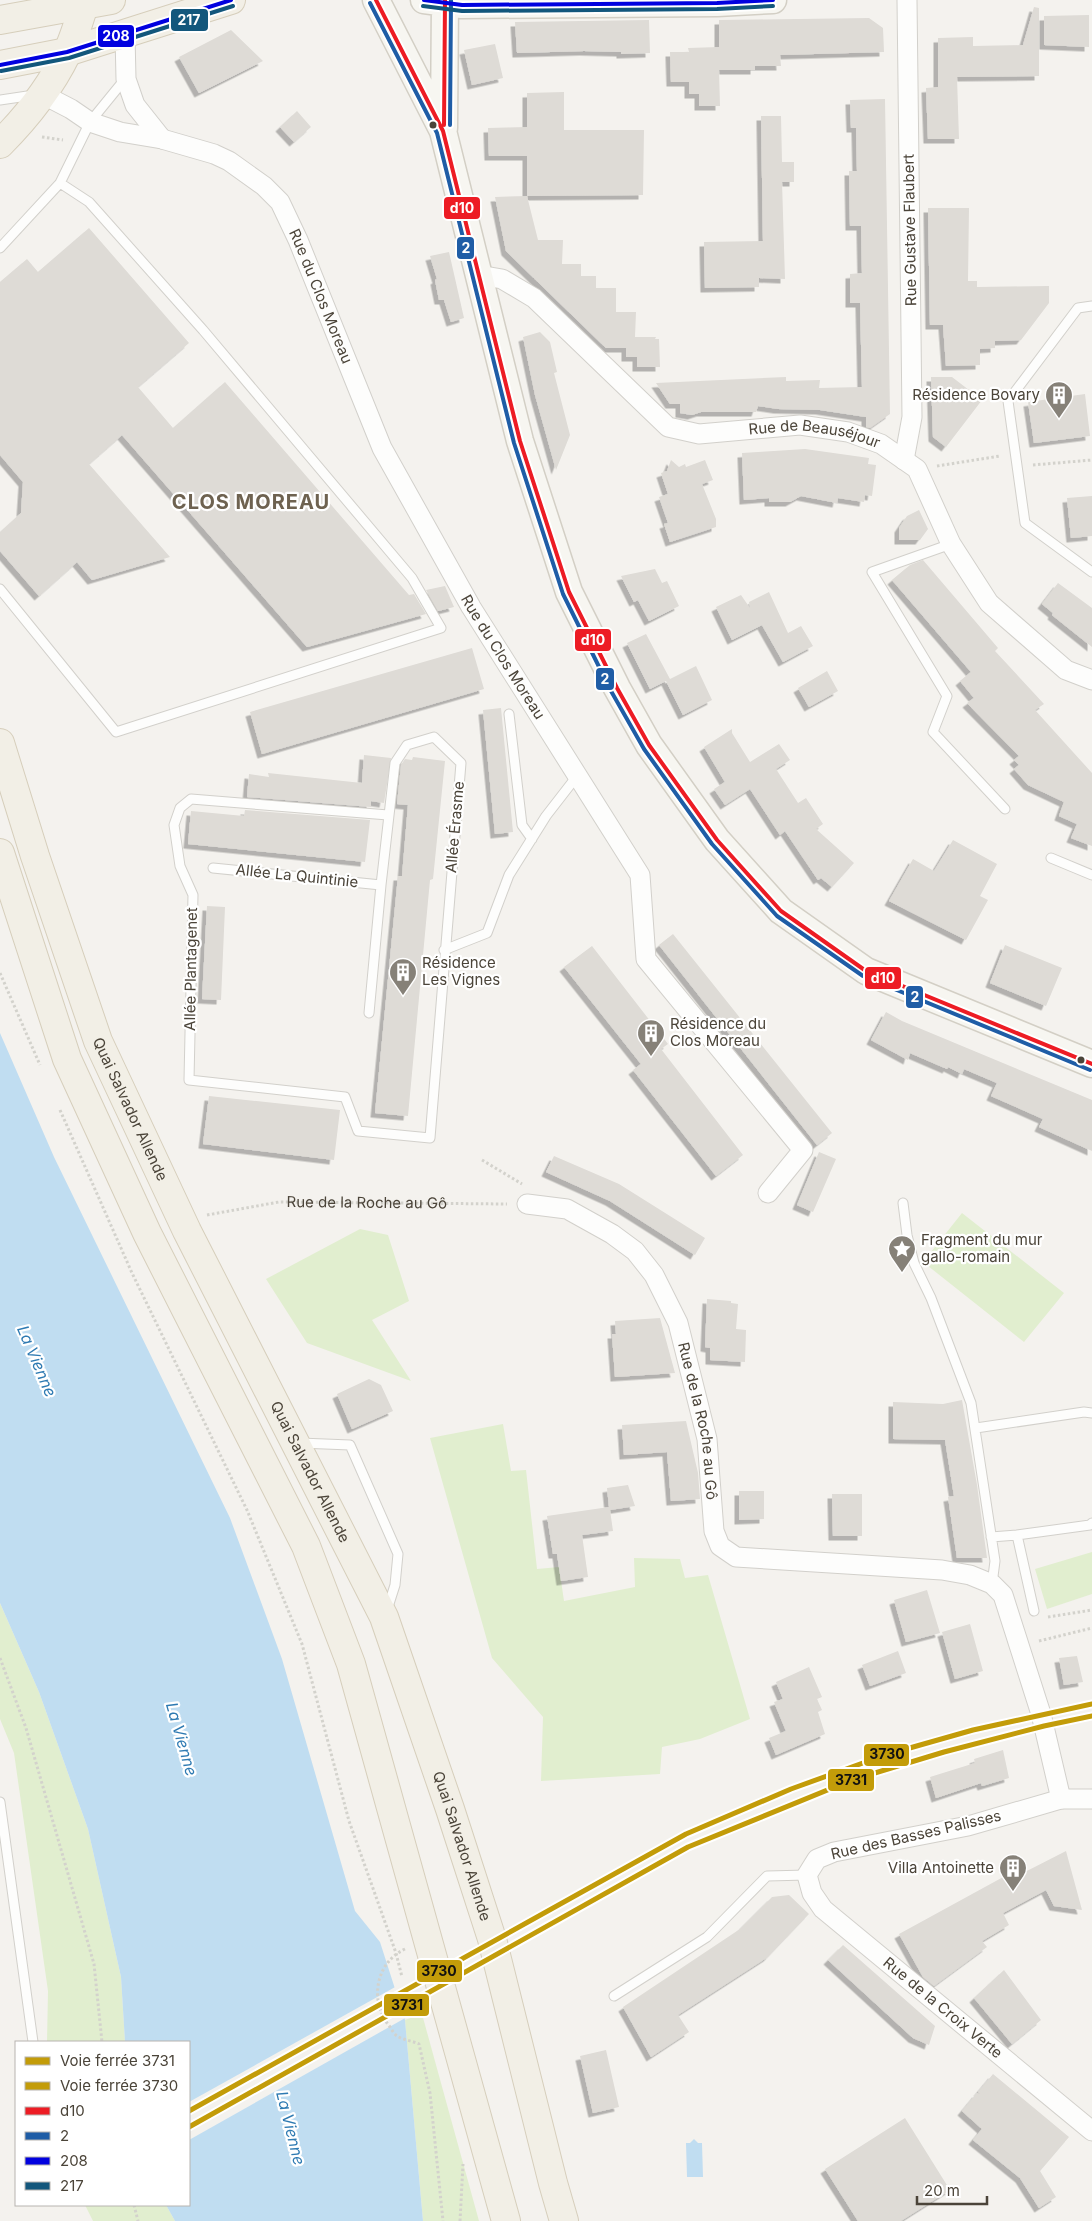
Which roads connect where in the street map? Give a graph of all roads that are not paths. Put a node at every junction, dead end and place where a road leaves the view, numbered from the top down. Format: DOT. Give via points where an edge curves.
graph roads {
  1 [pos="112,0"];
  2 [pos="231,0"];
  3 [pos="376,0"];
  4 [pos="773,0"];
  5 [pos="906,0"];
  6 [pos="447,2"];
  7 [pos="84,5"];
  8 [pos="0,20"];
  9 [pos="116,37"];
  10 [pos="67,52"];
  11 [pos="0,65"];
  12 [pos="126,78"];
  13 [pos="42,94"];
  14 [pos="0,100"];
  15 [pos="90,122"];
  16 [pos="444,131"];
  17 [pos="162,139"];
  18 [pos="0,144"];
  19 [pos="60,183"];
  20 [pos="0,248"];
  21 [pos="479,275"];
  22 [pos="1092,306"];
  23 [pos="904,460"];
  24 [pos="951,544"];
  25 [pos="1092,572"];
  26 [pos="0,589"];
  27 [pos="1092,680"];
  28 [pos="509,714"];
  29 [pos="0,743"];
  30 [pos="577,776"];
  31 [pos="1005,809"];
  32 [pos="388,815"];
  33 [pos="532,840"];
  34 [pos="0,853"];
  35 [pos="1051,858"];
  36 [pos="213,868"];
  37 [pos="1092,875"];
  38 [pos="381,885"];
  39 [pos="444,950"];
  40 [pos="369,1013"];
  41 [pos="1092,1064"];
  42 [pos="430,1138"];
  43 [pos="768,1193"];
  44 [pos="903,1203"];
  45 [pos="527,1204"];
  46 [pos="1092,1413"];
  47 [pos="976,1428"];
  48 [pos="294,1442"];
  49 [pos="1092,1523"];
  50 [pos="1017,1535"];
  51 [pos="991,1536"];
  52 [pos="992,1584"];
  53 [pos="1034,1611"];
  54 [pos="384,1617"];
  55 [pos="1092,1799"];
  56 [pos="1061,1800"];
  57 [pos="0,1802"];
  58 [pos="807,1876"];
  59 [pos="614,1996"];
  60 [pos="33,2041"];
  61 [pos="1092,2131"];
  62 [pos="506,2221"];
  63 [pos="564,2221"];
  1 -- 7 [label="main road"];
  2 -- 9 [label="main road"];
  3 -- 16 [label="main road"];
  4 -- 6 [label="main road" via="717,3"];
  5 -- 23 [label="street, Rue Gustave Flaubert" via="912,417"];
  6 -- 16 [label="main road"];
  7 -- 8 [label="main road"];
  7 -- 10 [label="main road"];
  9 -- 10 [label="main road"];
  9 -- 12 [label="street"];
  9 -- 13 [label="main road"];
  10 -- 11 [label="main road"];
  10 -- 13 [label="main road"];
  12 -- 15 [label="lane"];
  12 -- 17 [label="street" via="135,105"];
  13 -- 14 [label="lane"];
  13 -- 15 [label="street, Rue du Clos Moreau"];
  13 -- 18 [label="main road"];
  15 -- 17 [label="street, Rue du Clos Moreau" via="120,132"];
  15 -- 19 [label="lane"];
  16 -- 21 [label="main road"];
  17 -- 30 [label="street, Rue du Clos Moreau" via="229,161 280,202 382,448 471,607"];
  19 -- 20 [label="lane"];
  19 -- 26 [label="lane" via="89,202 203,330 412,578 441,628 116,732"];
  21 -- 23 [label="street, Rue de Beauséjour" via="502,279 534,298 668,427 699,434 800,425 848,432 881,444"];
  21 -- 41 [label="main road" via="520,441 569,592 616,688 649,745 717,840 781,911 866,971"];
  22 -- 25 [label="lane" via="1078,308 1008,401 1026,523"];
  23 -- 24 [label="street, Rue de Beauséjour" via="917,469"];
  24 -- 27 [label="street, Rue de Beauséjour" via="989,603 1066,670"];
  24 -- 31 [label="lane" via="872,572 947,696 933,732"];
  28 -- 33 [label="lane" via="522,824"];
  29 -- 48 [label="main road, Quai Salvador Allende" via="98,1041 187,1231"];
  30 -- 33 [label="lane"];
  30 -- 43 [label="street, Rue du Clos Moreau" via="640,875 646,959 803,1150"];
  32 -- 38 [label="lane, Allée Érasme"];
  32 -- 39 [label="lane, Allée Érasme" via="395,763 407,745 434,737 461,763"];
  32 -- 42 [label="lane, Allée Plantagenet" via="191,800 180,808 174,825 180,866 193,896 189,1080 345,1097 358,1131"];
  33 -- 39 [label="lane" via="509,875 487,933"];
  34 -- 62 [label="main road" via="67,1059 147,1232 306,1546 351,1664"];
  35 -- 37 [label="lane"];
  36 -- 38 [label="lane, Allée La Quintinie"];
  38 -- 40 [label="lane, Allée Érasme"];
  39 -- 42 [label="lane, Allée Érasme"];
  44 -- 47 [label="lane" via="906,1235 914,1263 931,1298 971,1403"];
  45 -- 52 [label="street, Rue de la Roche au Gô" via="567,1208 636,1251 654,1275 678,1323 707,1439 714,1531 720,1546 736,1557 942,1570"];
  46 -- 47 [label="lane"];
  47 -- 51 [label="lane"];
  48 -- 54 [label="main road, Quai Salvador Allende"];
  48 -- 54 [label="lane" via="350,1445 398,1554 395,1585"];
  49 -- 50 [label="lane"];
  50 -- 51 [label="lane"];
  50 -- 53 [label="lane"];
  51 -- 52 [label="lane" via="995,1561"];
  52 -- 56 [label="street" via="1003,1595 1042,1714"];
  54 -- 63 [label="main road, Quai Salvador Allende" via="492,1939"];
  55 -- 56 [label="street, Rue des Basses Palisses"];
  56 -- 58 [label="street, Rue des Basses Palisses" via="968,1826 834,1852 817,1859"];
  57 -- 60 [label="lane"];
  58 -- 59 [label="lane" via="767,1876 707,1937"];
  58 -- 61 [label="street, Rue de la Croix Verte" via="822,1909"];
}
